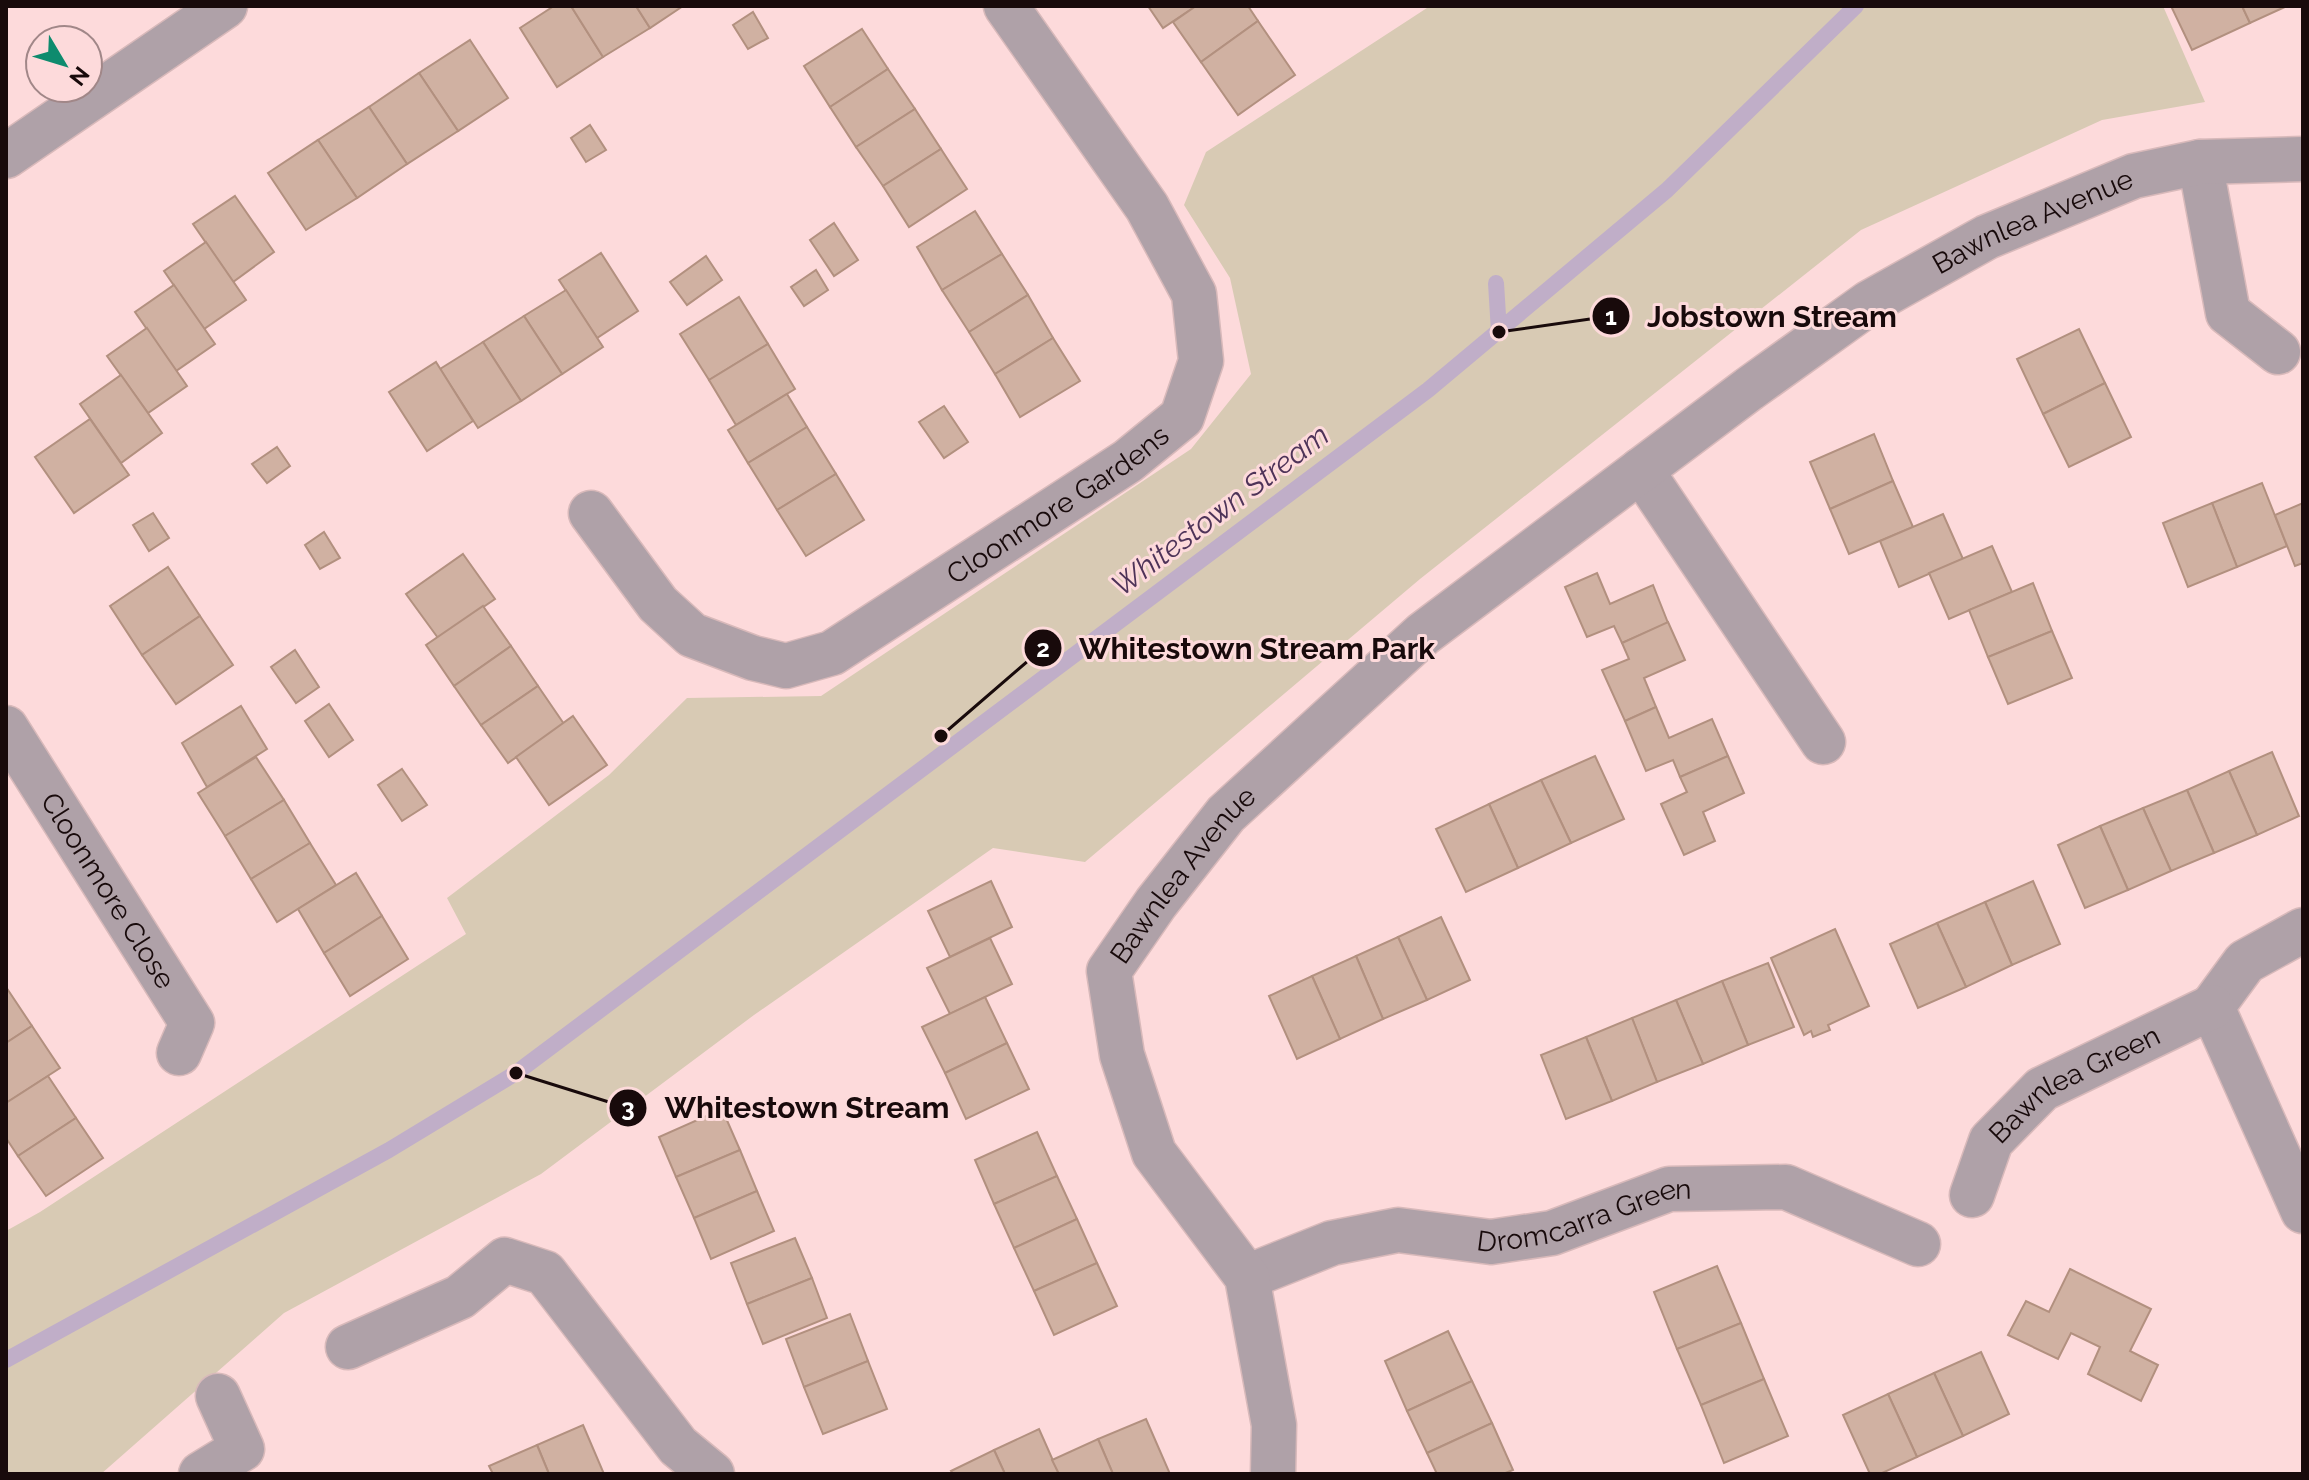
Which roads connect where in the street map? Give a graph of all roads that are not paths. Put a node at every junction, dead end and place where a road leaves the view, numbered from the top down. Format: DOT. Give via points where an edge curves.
graph roads {
  1 [pos="225,6"];
  2 [pos="1006,6"];
  3 [pos="6,156"];
  4 [pos="2303,159"];
  5 [pos="2200,162"];
  6 [pos="2278,352"];
  7 [pos="1641,470"];
  8 [pos="591,513"];
  9 [pos="6,728"];
  10 [pos="1823,742"];
  11 [pos="2303,930"];
  12 [pos="2212,1007"];
  13 [pos="179,1053"];
  14 [pos="1972,1195"];
  15 [pos="2303,1211"];
  16 [pos="1918,1244"];
  17 [pos="1247,1277"];
  18 [pos="348,1347"];
  19 [pos="218,1396"];
  20 [pos="201,1474"];
  21 [pos="712,1474"];
  22 [pos="1273,1474"];
  1 -- 3 [label="street"];
  2 -- 8 [label="street, Cloonmore Gardens" via="1147,207 1194,294 1201,361 1182,417 1128,461 832,653 786,666 692,635 658,604"];
  4 -- 5 [label="street, Bawnlea Avenue"];
  5 -- 6 [label="street" via="2228,313"];
  5 -- 7 [label="street, Bawnlea Avenue" via="2134,176 1987,237 1869,303"];
  7 -- 10 [label="street"];
  7 -- 17 [label="street, Bawnlea Avenue" via="1423,634 1226,814 1109,971 1122,1055 1154,1153"];
  9 -- 13 [label="street, Cloonmore Close" via="192,1023"];
  11 -- 12 [label="street, Bawnlea Green" via="2245,962"];
  12 -- 14 [label="street, Bawnlea Green" via="2042,1089 1991,1141"];
  12 -- 15 [label="street"];
  16 -- 17 [label="street, Dromcarra Green" via="1786,1187 1669,1189 1552,1233 1491,1242 1398,1230 1332,1243"];
  17 -- 22 [label="street, Bawnlea Avenue" via="1274,1425"];
  18 -- 21 [label="street" via="460,1297 505,1260 545,1273 678,1446"];
  19 -- 20 [label="street" via="242,1449"];
}
